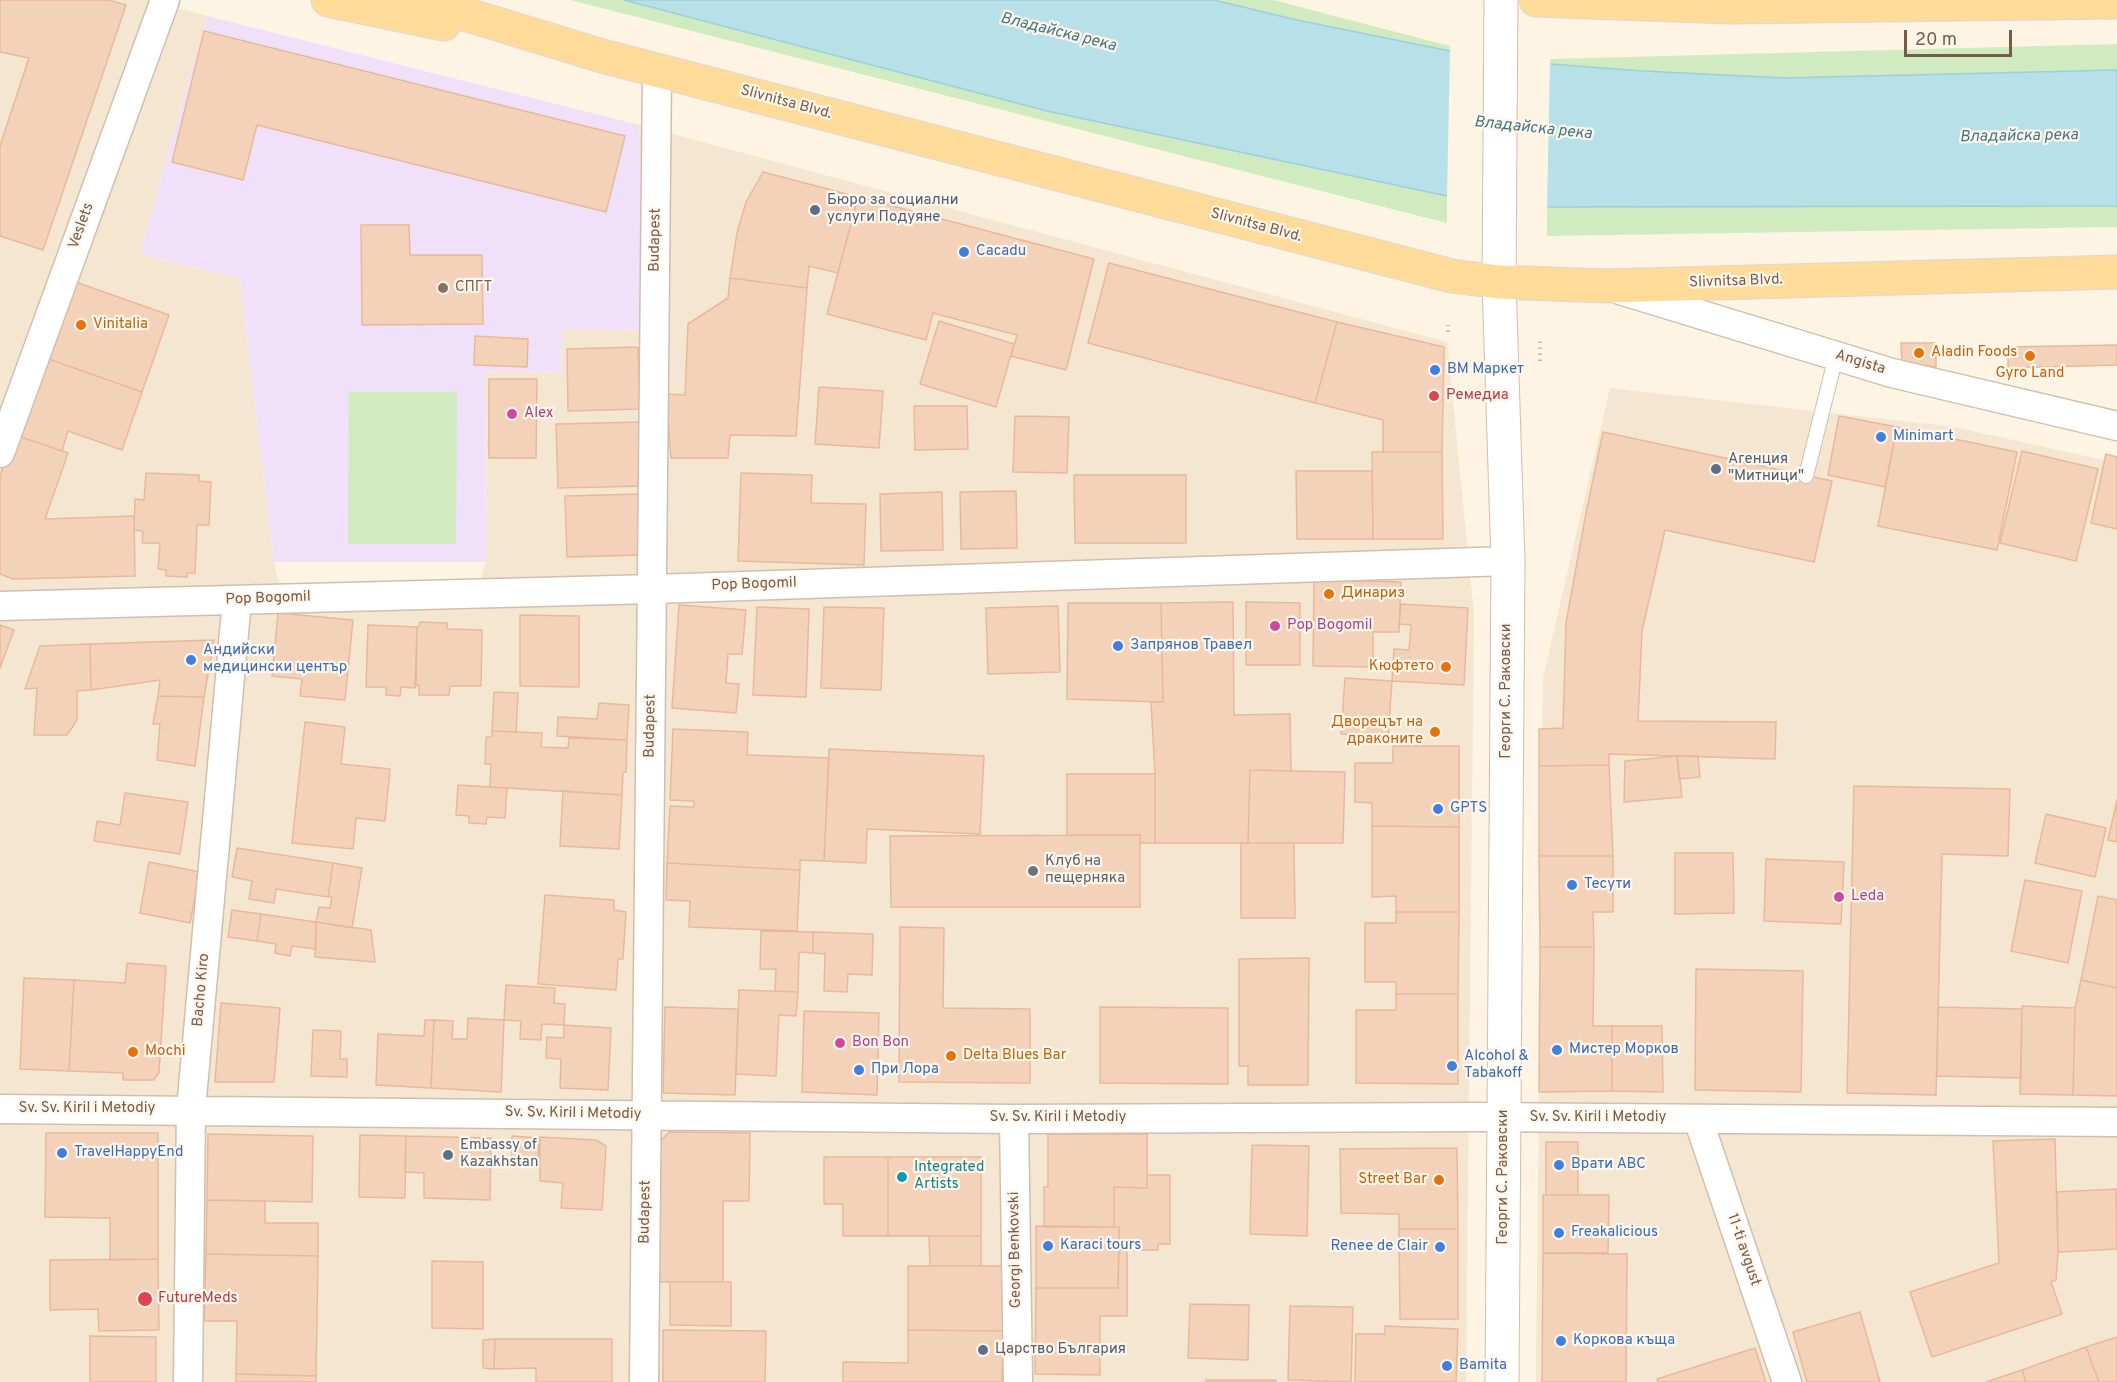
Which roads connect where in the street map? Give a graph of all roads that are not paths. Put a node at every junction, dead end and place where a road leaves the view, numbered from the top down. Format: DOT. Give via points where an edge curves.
graph roads {
  1 [pos="165,0"];
  2 [pos="328,0"];
  3 [pos="419,0"];
  4 [pos="1501,0"];
  5 [pos="1536,0"];
  6 [pos="2117,2"];
  7 [pos="602,56"];
  8 [pos="657,69"];
  9 [pos="2117,272"];
  10 [pos="1499,282"];
  11 [pos="1606,286"];
  12 [pos="1836,356"];
  13 [pos="2117,426"];
  14 [pos="0,453"];
  15 [pos="1806,476"];
  16 [pos="1508,561"];
  17 [pos="652,589"];
  18 [pos="237,600"];
  19 [pos="0,606"];
  20 [pos="0,1108"];
  21 [pos="191,1109"];
  22 [pos="647,1115"];
  23 [pos="1505,1117"];
  24 [pos="1014,1119"];
  25 [pos="1698,1119"];
  26 [pos="2117,1122"];
  27 [pos="188,1382"];
  28 [pos="644,1382"];
  29 [pos="1018,1382"];
  30 [pos="1503,1382"];
  31 [pos="1787,1382"];
  1 -- 14 [label="street, Veslets"];
  2 -- 7 [label="main road"];
  3 -- 7 [label="main road, Slivnitsa Blvd."];
  4 -- 10 [label="street, Георги С. Раковски"];
  5 -- 6 [label="main road" via="1729,7"];
  7 -- 8 [label="main road, Slivnitsa Blvd."];
  8 -- 10 [label="main road, Slivnitsa Blvd." via="1400,264"];
  8 -- 17 [label="street, Budapest"];
  9 -- 11 [label="main road, Slivnitsa Blvd."];
  10 -- 11 [label="main road, Slivnitsa Blvd."];
  10 -- 16 [label="street, Георги С. Раковски"];
  11 -- 12 [label="street, Angista"];
  12 -- 13 [label="street, Angista"];
  12 -- 15 [label="lane"];
  16 -- 17 [label="street, Pop Bogomil"];
  16 -- 23 [label="street, Георги С. Раковски"];
  17 -- 18 [label="street, Pop Bogomil"];
  17 -- 22 [label="street, Budapest"];
  18 -- 19 [label="street, Pop Bogomil"];
  18 -- 21 [label="street, Bacho Kiro"];
  20 -- 21 [label="street, Sv. Sv. Kiril i Metodiy"];
  21 -- 22 [label="street, Sv. Sv. Kiril i Metodiy"];
  21 -- 27 [label="street, Bacho Kiro"];
  22 -- 24 [label="street, Sv. Sv. Kiril i Metodiy"];
  22 -- 28 [label="street, Budapest"];
  23 -- 24 [label="street, Sv. Sv. Kiril i Metodiy"];
  23 -- 25 [label="street, Sv. Sv. Kiril i Metodiy"];
  23 -- 30 [label="street, Георги С. Раковски"];
  24 -- 29 [label="street, Georgi Benkovski"];
  25 -- 26 [label="street, Sv. Sv. Kiril i Metodiy"];
  25 -- 31 [label="street, 11-ti avgust"];
}
